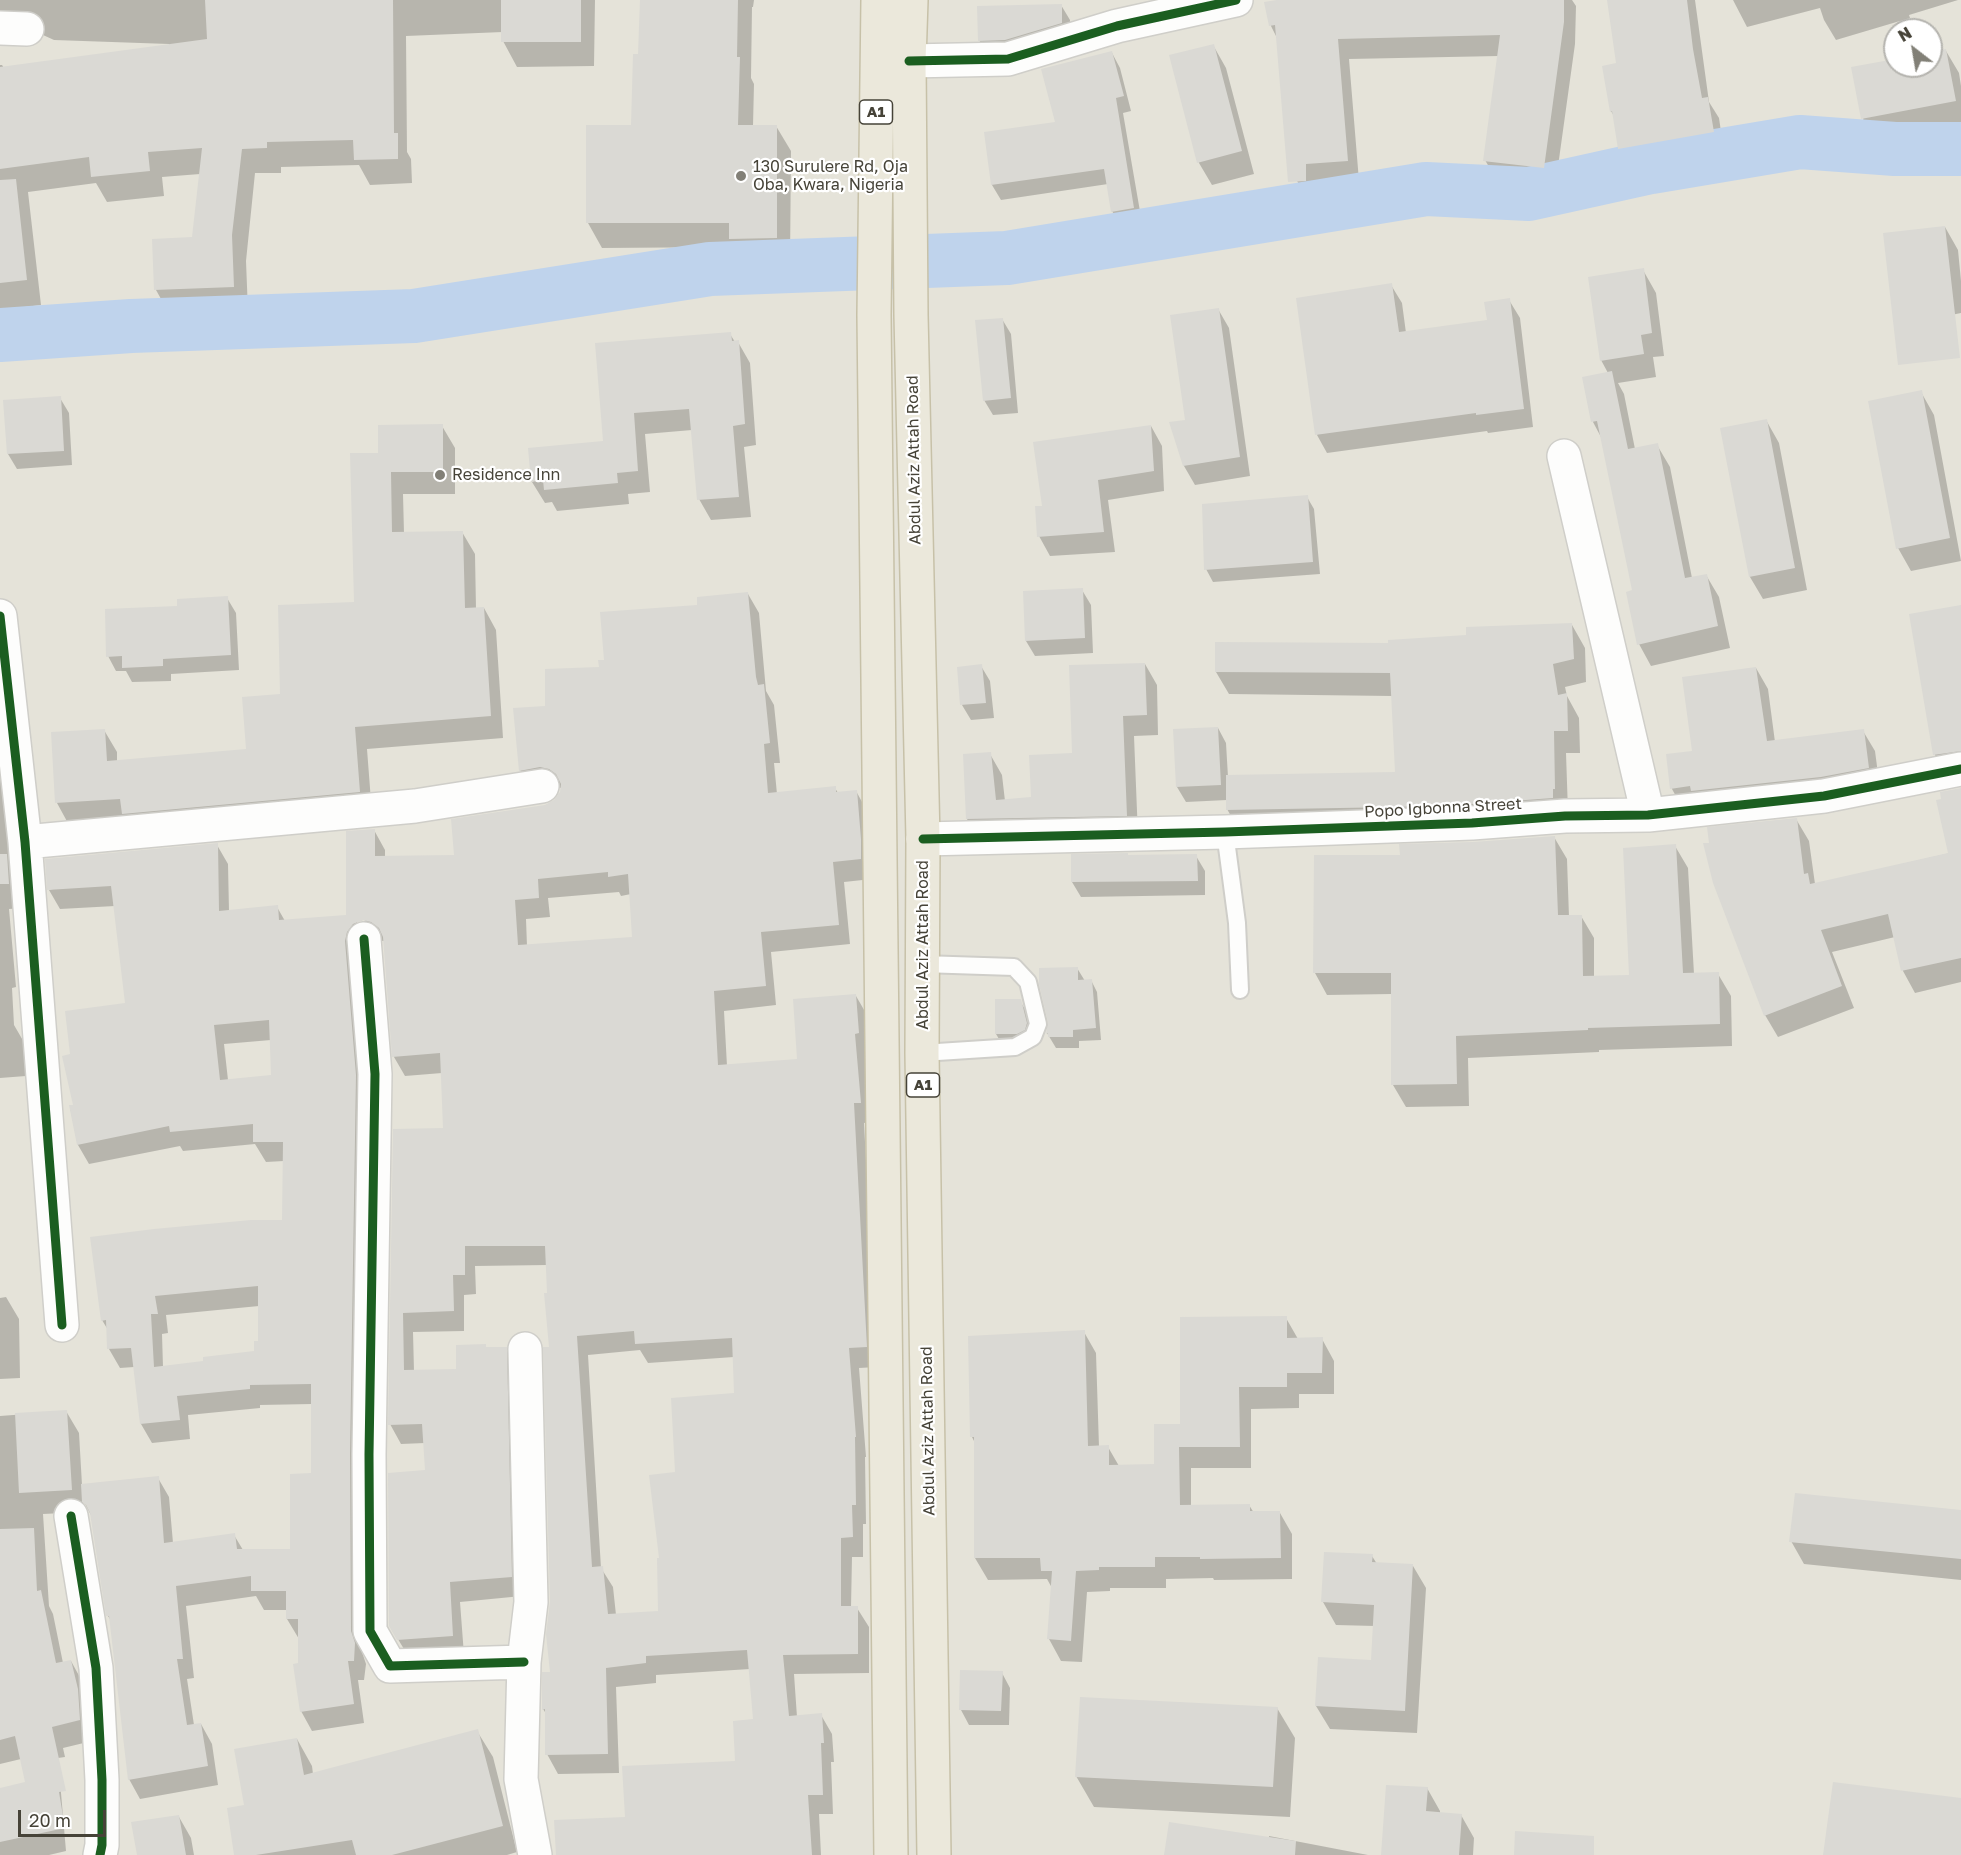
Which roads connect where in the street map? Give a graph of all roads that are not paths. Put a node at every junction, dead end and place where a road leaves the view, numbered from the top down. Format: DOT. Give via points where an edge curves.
graph roads {
  1 [pos="878,0"];
  2 [pos="911,0"];
  3 [pos="1236,0"];
  4 [pos="909,60"];
  5 [pos="1564,456"];
  6 [pos="0,616"];
  7 [pos="1961,769"];
  8 [pos="542,786"];
  9 [pos="1647,815"];
  10 [pos="1225,832"];
  11 [pos="923,839"];
  12 [pos="25,842"];
  13 [pos="364,939"];
  14 [pos="922,964"];
  15 [pos="1240,990"];
  16 [pos="922,1053"];
  17 [pos="62,1325"];
  18 [pos="525,1349"];
  19 [pos="71,1516"];
  20 [pos="524,1662"];
  21 [pos="100,1855"];
  22 [pos="535,1855"];
  23 [pos="891,1855"];
  24 [pos="934,1855"];
  1 -- 23 [label="highway, A1" via="874,315"];
  2 -- 4 [label="highway, Abdul Aziz Attah Road / A1"];
  3 -- 4 [label="street" via="1117,26 1008,59"];
  4 -- 11 [label="highway, Abdul Aziz Attah Road / A1"];
  5 -- 9 [label="street"];
  6 -- 12 [label="street"];
  7 -- 9 [label="street, Popo Igbonna Street" via="1824,796"];
  8 -- 12 [label="street" via="414,806"];
  9 -- 10 [label="street, Popo Igbonna Street"];
  10 -- 11 [label="street, Popo Igbonna Street"];
  10 -- 15 [label="lane" via="1237,923"];
  11 -- 14 [label="highway, Abdul Aziz Attah Road / A1"];
  12 -- 17 [label="street"];
  13 -- 20 [label="street" via="375,1074 370,1631 390,1666"];
  14 -- 16 [label="highway, Abdul Aziz Attah Road / A1"];
  14 -- 16 [label="lane" via="1014,967 1028,982 1038,1024 1033,1036 1015,1047"];
  16 -- 24 [label="highway, Abdul Aziz Attah Road / A1"];
  18 -- 20 [label="street" via="531,1602"];
  19 -- 21 [label="street" via="96,1668 102,1780"];
  20 -- 22 [label="street" via="521,1779"];
}
